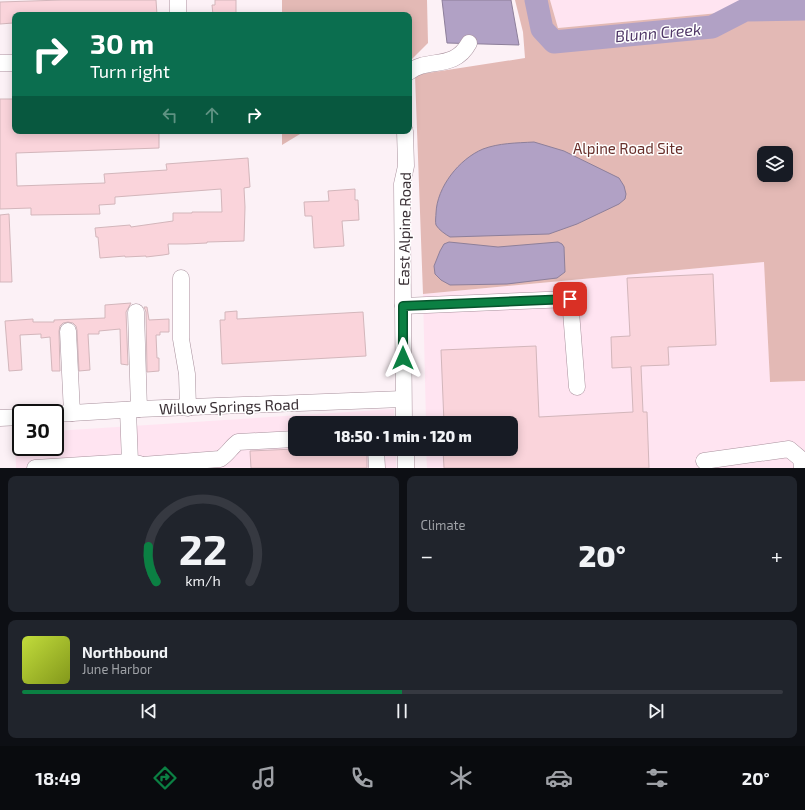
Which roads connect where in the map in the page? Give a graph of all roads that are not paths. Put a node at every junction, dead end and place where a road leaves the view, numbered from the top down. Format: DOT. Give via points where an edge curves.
graph roads {
  1 [pos="178,0"];
  2 [pos="178,12"];
  3 [pos="469,43"];
  4 [pos="12,62"];
  5 [pos="0,63"];
  6 [pos="412,70"];
  7 [pos="405,134"];
  8 [pos="181,278"];
  9 [pos="403,306"];
  10 [pos="136,312"];
  11 [pos="68,331"];
  12 [pos="578,387"];
  13 [pos="403,399"];
  14 [pos="188,408"];
  15 [pos="134,410"];
  16 [pos="64,413"];
  17 [pos="72,413"];
  18 [pos="404,416"];
  19 [pos="12,417"];
  20 [pos="0,418"];
  21 [pos="288,439"];
  22 [pos="376,456"];
  23 [pos="406,456"];
  24 [pos="704,461"];
  25 [pos="139,465"];
  26 [pos="35,468"];
  27 [pos="377,468"];
  28 [pos="406,468"];
  29 [pos="802,468"];
  1 -- 2 [label="street"];
  3 -- 6 [label="street" via="460,55"];
  4 -- 5 [label="street"];
  7 -- 9 [label="street, East Alpine Road" via="406,166 402,184"];
  8 -- 14 [label="street" via="181,339 187,374"];
  9 -- 12 [label="street" via="570,299"];
  9 -- 13 [label="street, East Alpine Road"];
  10 -- 15 [label="street"];
  11 -- 17 [label="street"];
  13 -- 14 [label="street, Willow Springs Road"];
  13 -- 18 [label="street, East Alpine Road"];
  14 -- 15 [label="street, Willow Springs Road"];
  15 -- 17 [label="street, Willow Springs Road"];
  15 -- 25 [label="street"];
  16 -- 17 [label="street, Willow Springs Road"];
  19 -- 20 [label="street"];
  21 -- 25 [label="street" via="238,442 220,459"];
  22 -- 27 [label="street"];
  23 -- 28 [label="street"];
  24 -- 29 [label="street" via="789,449 801,459"];
  25 -- 26 [label="street"];
}
